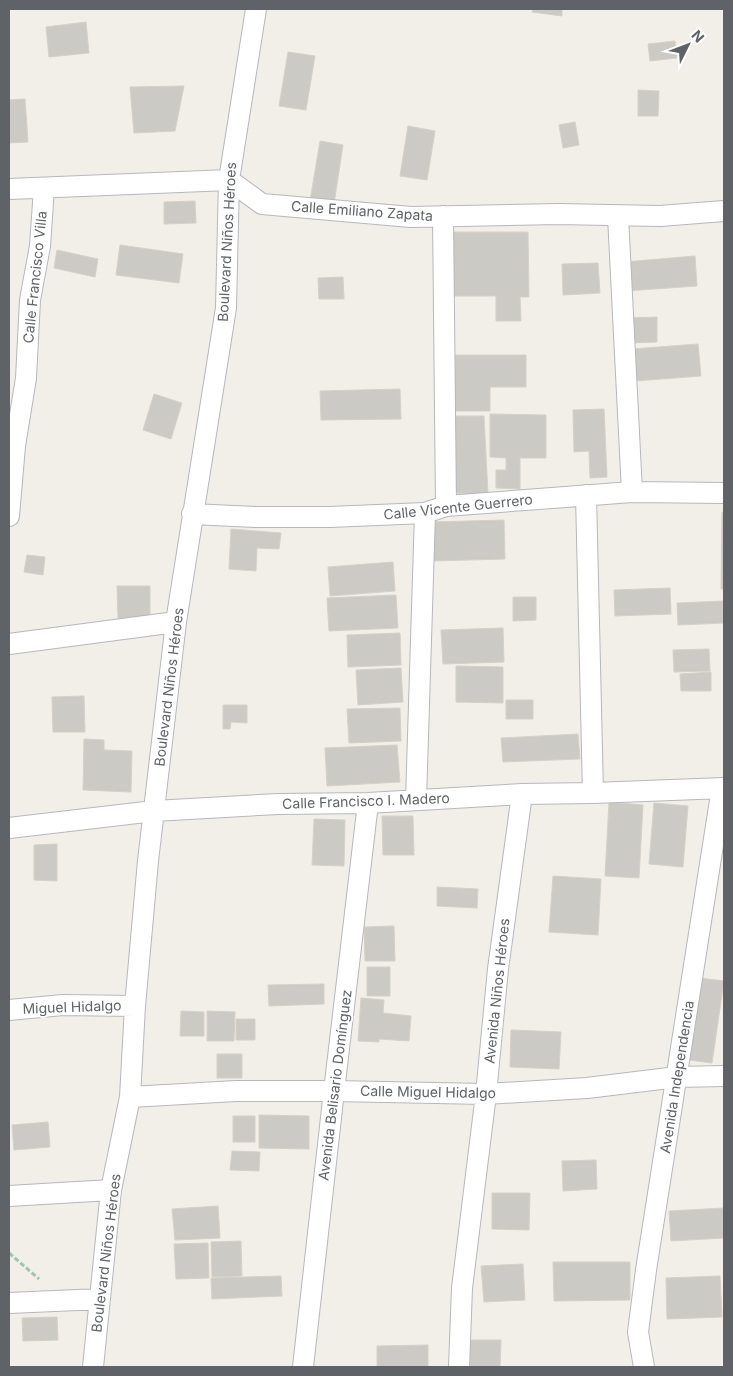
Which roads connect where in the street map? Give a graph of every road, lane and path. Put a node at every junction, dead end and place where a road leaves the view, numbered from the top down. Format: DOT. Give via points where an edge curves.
graph roads {
  1 [pos="256,9"];
  2 [pos="229,180"];
  3 [pos="44,188"];
  4 [pos="9,189"];
  5 [pos="724,211"];
  6 [pos="443,216"];
  7 [pos="618,216"];
  8 [pos="632,492"];
  9 [pos="724,493"];
  10 [pos="586,495"];
  11 [pos="446,506"];
  12 [pos="425,513"];
  13 [pos="192,514"];
  14 [pos="9,516"];
  15 [pos="176,622"];
  16 [pos="9,644"];
  17 [pos="723,788"];
  18 [pos="594,792"];
  19 [pos="522,794"];
  20 [pos="416,800"];
  21 [pos="368,803"];
  22 [pos="154,811"];
  23 [pos="9,828"];
  24 [pos="135,1006"];
  25 [pos="9,1010"];
  26 [pos="724,1076"];
  27 [pos="677,1077"];
  28 [pos="334,1091"];
  29 [pos="486,1094"];
  30 [pos="130,1097"];
  31 [pos="110,1190"];
  32 [pos="9,1196"];
  33 [pos="9,1253"];
  34 [pos="100,1299"];
  35 [pos="62,1300"];
  36 [pos="9,1303"];
  37 [pos="93,1367"];
  38 [pos="303,1367"];
  39 [pos="459,1367"];
  40 [pos="644,1367"];
  1 -- 2 [label="street, Boulevard Niños Héroes"];
  2 -- 3 [label="street"];
  2 -- 6 [label="street, Calle Emiliano Zapata" via="262,204 411,217"];
  2 -- 13 [label="street, Boulevard Niños Héroes" via="226,308"];
  3 -- 4 [label="street"];
  3 -- 14 [label="street, Calle Francisco Villa"];
  5 -- 7 [label="street, Calle Emiliano Zapata"];
  6 -- 7 [label="street, Calle Emiliano Zapata"];
  6 -- 11 [label="street"];
  7 -- 8 [label="street"];
  8 -- 9 [label="street, Calle Vicente Guerrero"];
  8 -- 10 [label="street, Calle Vicente Guerrero"];
  10 -- 11 [label="street, Calle Vicente Guerrero"];
  10 -- 18 [label="street"];
  11 -- 12 [label="street, Calle Vicente Guerrero"];
  12 -- 13 [label="street, Calle Vicente Guerrero" via="330,517"];
  12 -- 20 [label="street"];
  13 -- 15 [label="street, Boulevard Niños Héroes"];
  15 -- 16 [label="street"];
  15 -- 22 [label="street, Boulevard Niños Héroes"];
  17 -- 18 [label="street, Calle Francisco I. Madero"];
  17 -- 27 [label="street, Avenida Independencia"];
  18 -- 19 [label="street, Calle Francisco I. Madero"];
  19 -- 20 [label="street, Calle Francisco I. Madero"];
  19 -- 29 [label="street, Avenida Niños Héroes" via="498,969"];
  20 -- 21 [label="street, Calle Francisco I. Madero"];
  21 -- 22 [label="street, Calle Francisco I. Madero"];
  21 -- 28 [label="street, Avenida Belisario Domínguez"];
  22 -- 23 [label="street, Calle Francisco I. Madero"];
  22 -- 24 [label="street, Boulevard Niños Héroes"];
  24 -- 25 [label="street, Miguel Hidalgo" via="63,1005"];
  24 -- 30 [label="street, Boulevard Niños Héroes"];
  26 -- 27 [label="street, Calle Miguel Hidalgo"];
  27 -- 29 [label="street, Calle Miguel Hidalgo" via="587,1088"];
  27 -- 40 [label="street, Avenida Independencia" via="638,1332"];
  28 -- 29 [label="street, Calle Miguel Hidalgo"];
  28 -- 30 [label="street, Calle Miguel Hidalgo"];
  28 -- 38 [label="street, Avenida Belisario Domínguez"];
  29 -- 39 [label="street, Avenida Niños Héroes" via="462,1288"];
  30 -- 31 [label="street, Boulevard Niños Héroes"];
  31 -- 32 [label="street"];
  31 -- 34 [label="street, Boulevard Niños Héroes"];
  33 -- 35 [label="path"];
  34 -- 35 [label="street"];
  34 -- 37 [label="street, Boulevard Niños Héroes"];
  35 -- 36 [label="street"];
}
